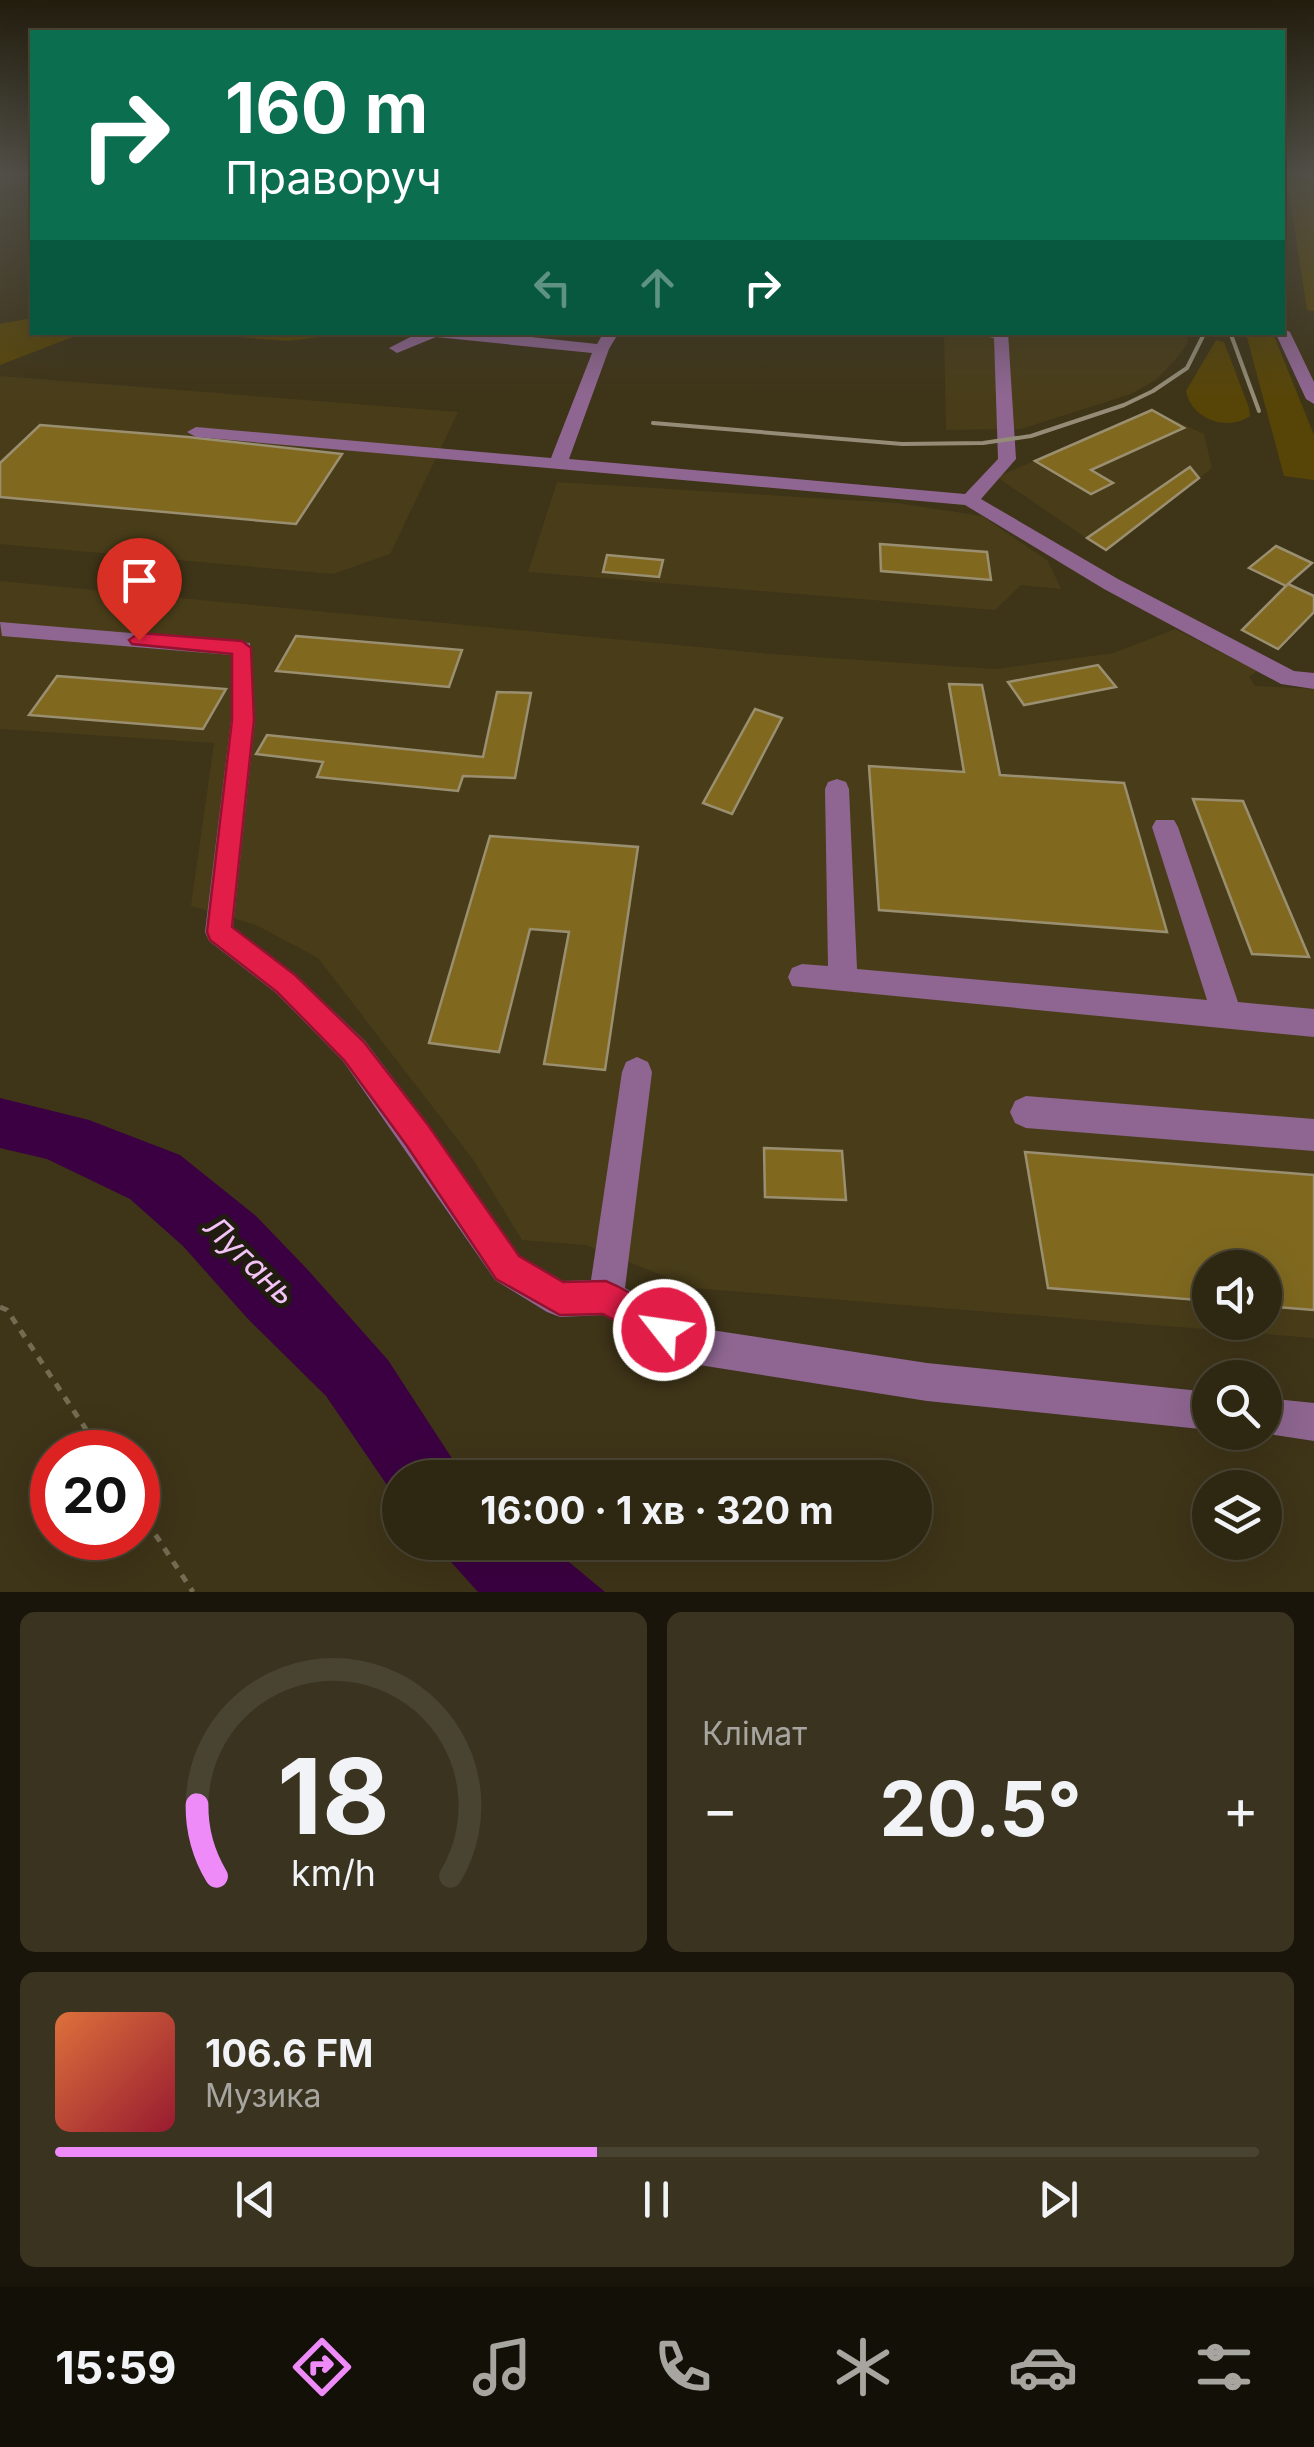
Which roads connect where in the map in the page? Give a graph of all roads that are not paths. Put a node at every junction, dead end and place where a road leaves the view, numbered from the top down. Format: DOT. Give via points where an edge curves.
graph roads {
  1 [pos="428,335"];
  2 [pos="464,335"];
  3 [pos="610,335"];
  4 [pos="1001,335"];
  5 [pos="1283,335"];
  6 [pos="397,348"];
  7 [pos="601,349"];
  8 [pos="1314,399"];
  9 [pos="196,432"];
  10 [pos="558,464"];
  11 [pos="970,500"];
  12 [pos="2,629"];
  13 [pos="1314,681"];
  14 [pos="837,789"];
  15 [pos="1165,826"];
  16 [pos="802,977"];
  17 [pos="843,981"];
  18 [pos="1227,1015"];
  19 [pos="1314,1023"];
  20 [pos="637,1072"];
  21 [pos="1026,1112"];
  22 [pos="1314,1135"];
  23 [pos="606,1297"];
  24 [pos="1192,1410"];
  25 [pos="1282,1419"];
  26 [pos="1314,1422"];
  1 -- 6 [label="street"];
  2 -- 7 [label="street"];
  3 -- 7 [label="street"];
  4 -- 11 [label="street" via="1007,459"];
  5 -- 8 [label="street"];
  7 -- 10 [label="street"];
  9 -- 10 [label="street"];
  10 -- 11 [label="street"];
  11 -- 13 [label="street" via="1257,661 1290,678"];
  12 -- 23 [label="street" via="242,648 243,720 219,932 286,984 354,1051 507,1268 560,1299"];
  14 -- 17 [label="street"];
  15 -- 18 [label="street"];
  16 -- 17 [label="street"];
  17 -- 18 [label="street"];
  18 -- 19 [label="street"];
  20 -- 23 [label="street"];
  21 -- 22 [label="street"];
  23 -- 24 [label="street" via="692,1346 927,1382"];
  25 -- 26 [label="street"];
}
